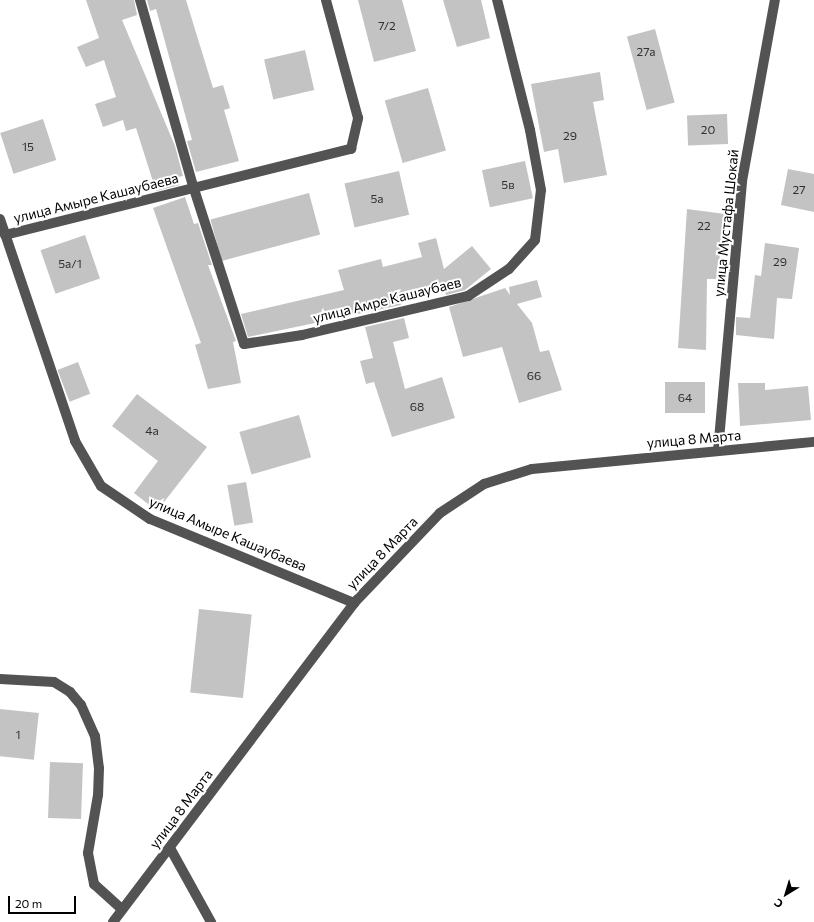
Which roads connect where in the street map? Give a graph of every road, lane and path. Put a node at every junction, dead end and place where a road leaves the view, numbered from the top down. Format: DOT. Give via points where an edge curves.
graph roads {
  1 [pos="140,0"];
  2 [pos="326,0"];
  3 [pos="497,0"];
  4 [pos="775,0"];
  5 [pos="194,189"];
  6 [pos="0,219"];
  7 [pos="5,235"];
  8 [pos="244,344"];
  9 [pos="814,442"];
  10 [pos="718,450"];
  11 [pos="354,603"];
  12 [pos="0,679"];
  13 [pos="170,848"];
  14 [pos="122,909"];
  15 [pos="113,922"];
  16 [pos="211,922"];
  1 -- 5 [label="street, улица Амыре Кашаубаева"];
  2 -- 5 [label="street, улица Амыре Кашаубаева" via="358,118 351,149"];
  3 -- 8 [label="street, улица Амре Кашаубаев" via="530,130 540,190 535,240 509,269 468,296 302,335"];
  4 -- 10 [label="street, улица Мустафа Шокай" via="742,182"];
  5 -- 7 [label="street, улица Амыре Кашаубаева"];
  5 -- 8 [label="street, улица Амыре Кашаубаева"];
  6 -- 7 [label="street, улица Амыре Кашаубаева"];
  7 -- 11 [label="street, улица Амыре Кашаубаева" via="75,441 101,486 150,519"];
  9 -- 10 [label="street, улица 8 Марта"];
  10 -- 11 [label="street, улица 8 Марта" via="532,469 484,484 440,513"];
  11 -- 13 [label="street, улица 8 Марта"];
  12 -- 14 [label="street" via="54,682 70,692 81,705 95,736 99,768 98,795 88,853 94,884"];
  13 -- 14 [label="street, улица 8 Марта"];
  13 -- 16 [label="street"];
  14 -- 15 [label="street, улица 8 Марта"];
}
